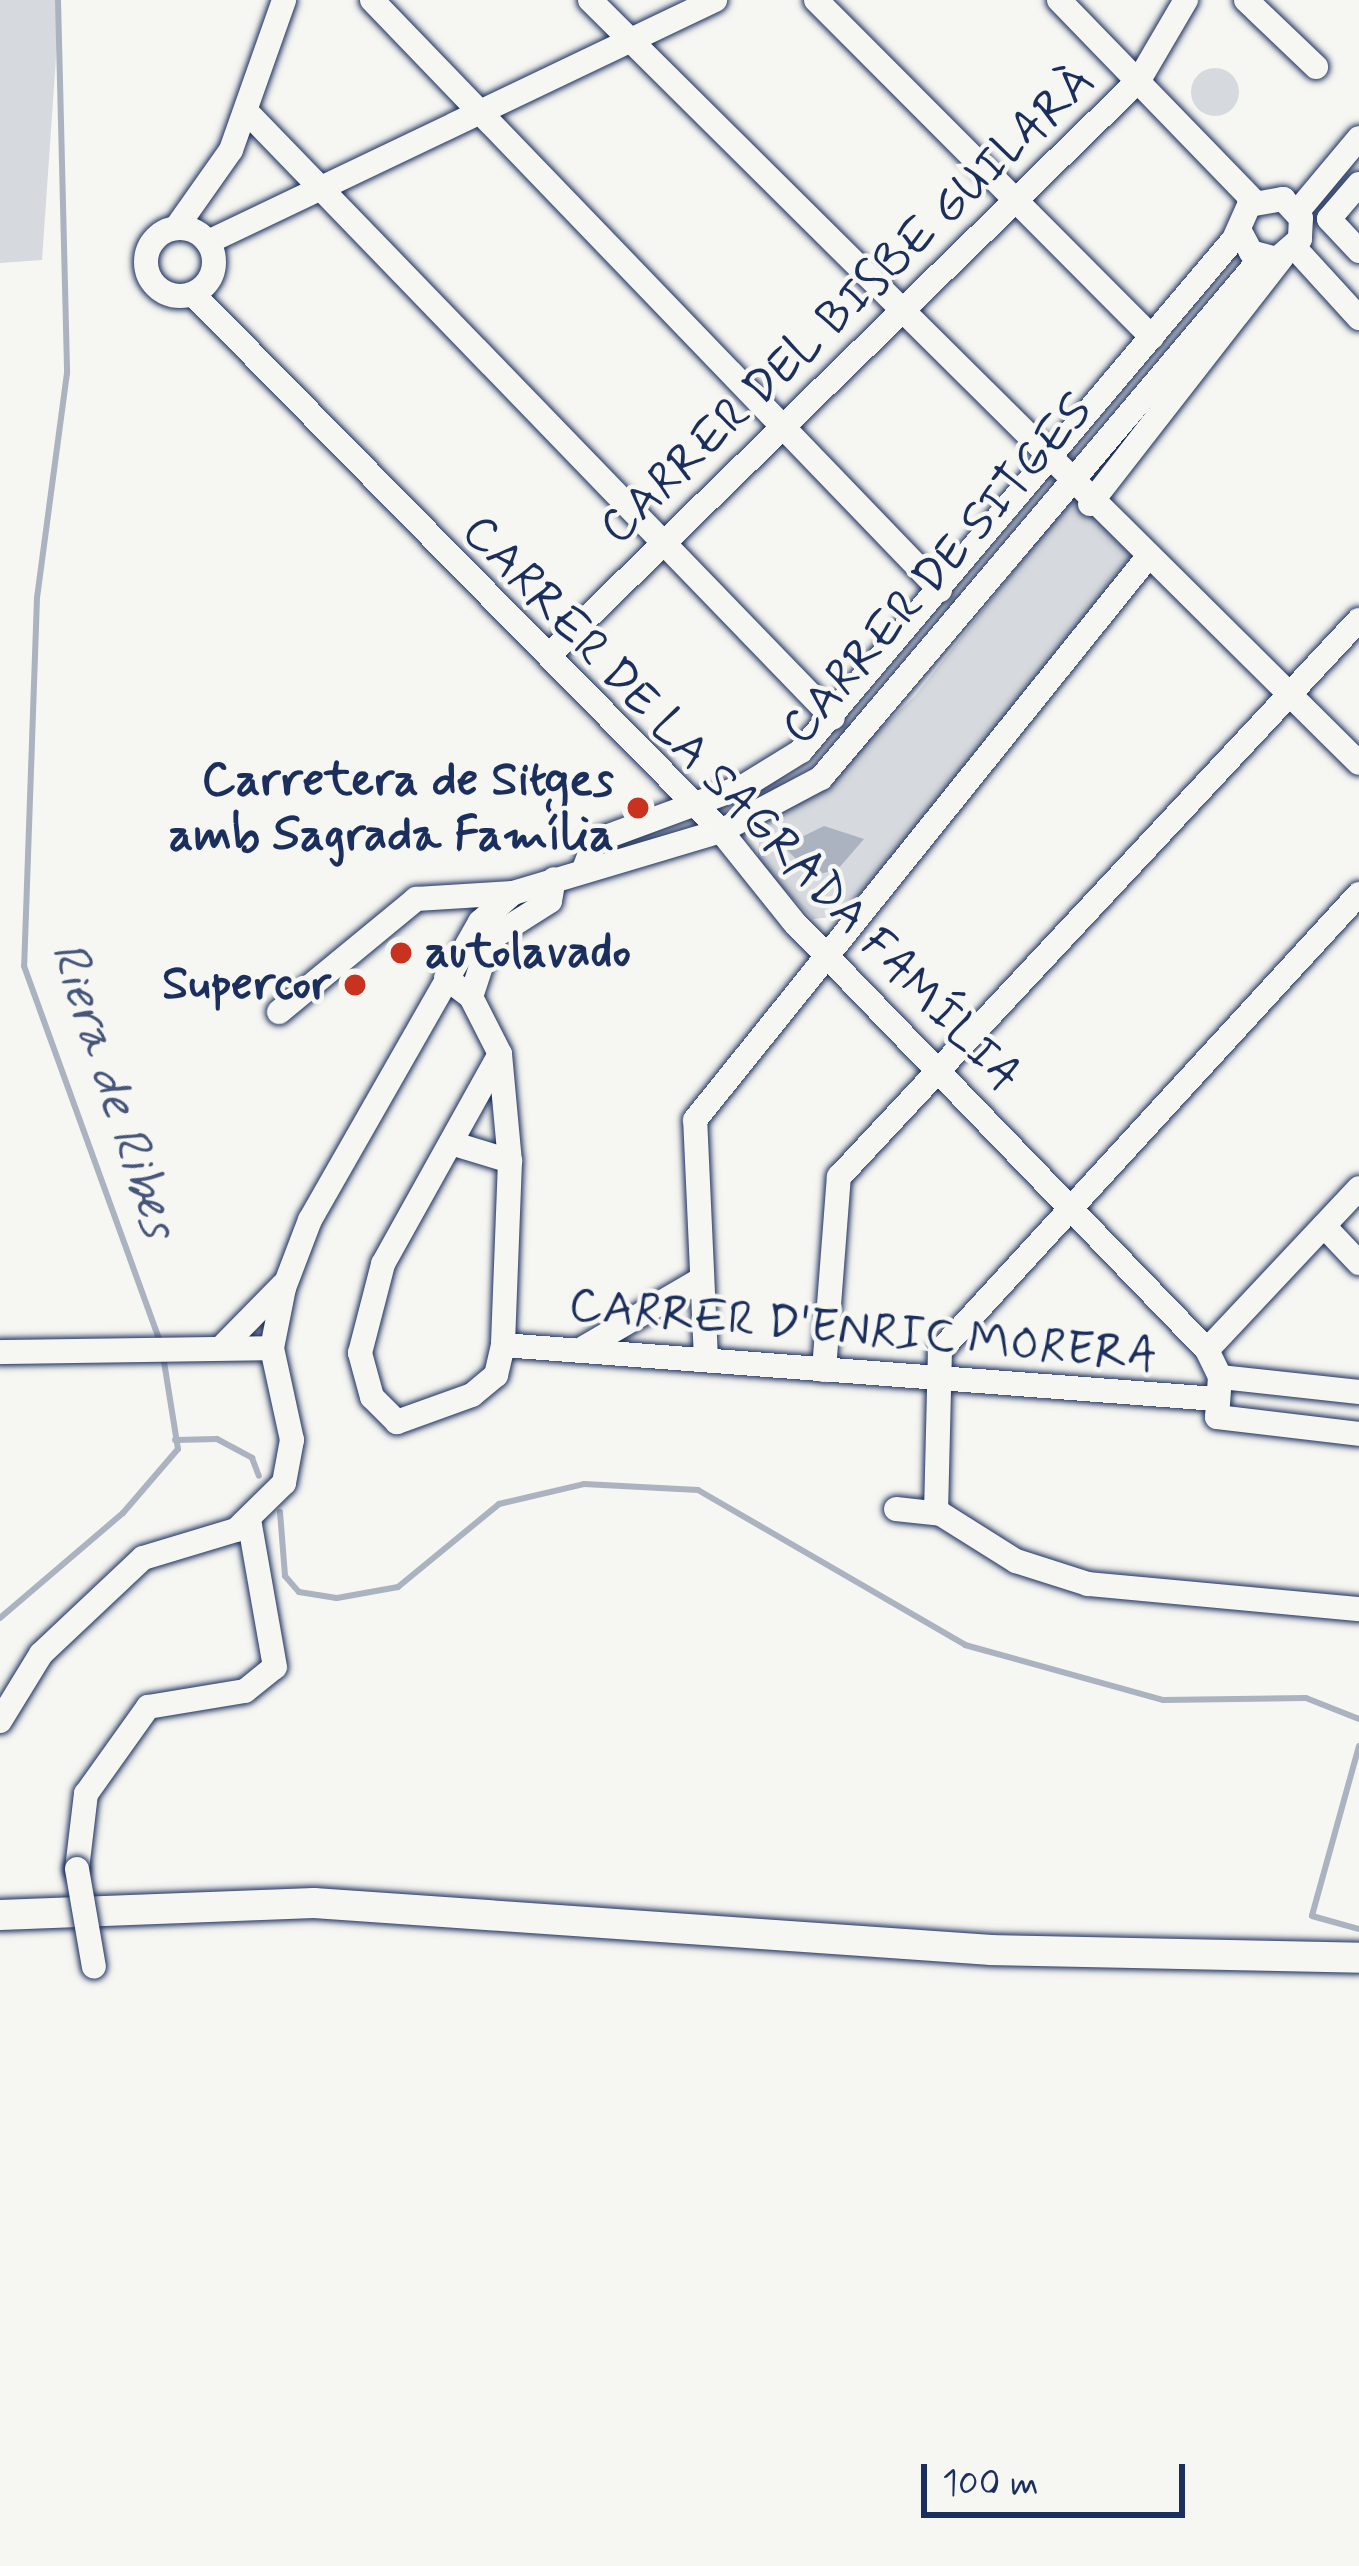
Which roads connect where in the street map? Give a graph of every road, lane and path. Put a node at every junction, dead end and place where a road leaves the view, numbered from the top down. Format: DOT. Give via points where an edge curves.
graph roads {
  1 [pos="284,0"];
  2 [pos="372,0"];
  3 [pos="590,0"];
  4 [pos="715,0"];
  5 [pos="815,0"];
  6 [pos="1059,0"];
  7 [pos="1186,0"];
  8 [pos="1246,0"];
  9 [pos="630,39"];
  10 [pos="1316,67"];
  11 [pos="1139,80"];
  12 [pos="246,111"];
  13 [pos="477,111"];
  14 [pos="1359,138"];
  15 [pos="1359,184"];
  16 [pos="322,187"];
  17 [pos="1015,200"];
  18 [pos="1254,201"];
  19 [pos="1298,211"];
  20 [pos="176,228"];
  21 [pos="1240,231"];
  22 [pos="208,242"];
  23 [pos="1359,250"];
  24 [pos="1280,254"];
  25 [pos="193,294"];
  26 [pos="899,310"];
  27 [pos="1359,318"];
  28 [pos="1152,337"];
  29 [pos="785,424"];
  30 [pos="1045,459"];
  31 [pos="1070,487"];
  32 [pos="1090,504"];
  33 [pos="663,544"];
  34 [pos="1147,558"];
  35 [pos="940,590"];
  36 [pos="1359,620"];
  37 [pos="549,655"];
  38 [pos="1289,697"];
  39 [pos="833,718"];
  40 [pos="1359,764"];
  41 [pos="693,805"];
  42 [pos="721,831"];
  43 [pos="584,868"];
  44 [pos="554,879"];
  45 [pos="513,893"];
  46 [pos="1359,894"];
  47 [pos="826,956"];
  48 [pos="446,979"];
  49 [pos="471,997"];
  50 [pos="279,1012"];
  51 [pos="500,1054"];
  52 [pos="938,1069"];
  53 [pos="451,1143"];
  54 [pos="510,1161"];
  55 [pos="1359,1188"];
  56 [pos="1069,1205"];
  57 [pos="1324,1226"];
  58 [pos="1359,1263"];
  59 [pos="698,1281"];
  60 [pos="286,1284"];
  61 [pos="503,1345"];
  62 [pos="221,1348"];
  63 [pos="272,1348"];
  64 [pos="580,1350"];
  65 [pos="1207,1350"];
  66 [pos="1,1359"];
  67 [pos="706,1359"];
  68 [pos="824,1370"];
  69 [pos="944,1380"];
  70 [pos="1218,1388"];
  71 [pos="1359,1392"];
  72 [pos="278,1394"];
  73 [pos="1359,1433"];
  74 [pos="896,1509"];
  75 [pos="936,1513"];
  76 [pos="249,1520"];
  77 [pos="1359,1609"];
  78 [pos="0,1721"];
  79 [pos="0,1915"];
  80 [pos="1359,1958"];
  81 [pos="94,1967"];
  1 -- 12 [label="street"];
  2 -- 13 [label="street"];
  3 -- 9 [label="street"];
  4 -- 9 [label="street"];
  5 -- 17 [label="street"];
  6 -- 11 [label="street"];
  7 -- 11 [label="street, CARRER DEL BISBE GUILARÀ"];
  8 -- 10 [label="street"];
  9 -- 13 [label="street"];
  9 -- 26 [label="street"];
  11 -- 17 [label="street, CARRER DEL BISBE GUILARÀ"];
  11 -- 18 [label="street"];
  12 -- 16 [label="street"];
  12 -- 20 [label="street"];
  13 -- 16 [label="street"];
  13 -- 29 [label="street"];
  14 -- 19 [label="street"];
  15 -- 23 [label="street" via="1329,219"];
  16 -- 22 [label="street"];
  16 -- 33 [label="street"];
  17 -- 26 [label="street, CARRER DEL BISBE GUILARÀ"];
  17 -- 28 [label="street"];
  18 -- 19 [label="street" via="1283,199"];
  18 -- 21 [label="street"];
  19 -- 24 [label="street"];
  20 -- 22 [label="street"];
  20 -- 25 [label="street" via="154,240 146,268 170,295"];
  21 -- 24 [label="street"];
  21 -- 28 [label="street"];
  22 -- 25 [label="street" via="213,267"];
  24 -- 27 [label="street"];
  24 -- 31 [label="street, CARRER DE SITGES"];
  24 -- 32 [label="street, CARRER DE SITGES"];
  25 -- 37 [label="street, CARRER DE LA SAGRADA FAMÍLIA"];
  26 -- 29 [label="street, CARRER DEL BISBE GUILARÀ"];
  26 -- 30 [label="street"];
  28 -- 30 [label="street"];
  29 -- 33 [label="street, CARRER DEL BISBE GUILARÀ"];
  29 -- 35 [label="street"];
  30 -- 31 [label="street"];
  30 -- 35 [label="street"];
  31 -- 32 [label="street"];
  31 -- 42 [label="street, CARRER DE SITGES" via="820,778"];
  32 -- 34 [label="street"];
  33 -- 37 [label="street, CARRER DEL BISBE GUILARÀ"];
  33 -- 39 [label="street"];
  34 -- 38 [label="street"];
  34 -- 47 [label="street"];
  35 -- 39 [label="street"];
  36 -- 38 [label="street"];
  37 -- 41 [label="street, CARRER DE LA SAGRADA FAMÍLIA"];
  38 -- 40 [label="street"];
  38 -- 52 [label="street"];
  39 -- 41 [label="street" via="782,766"];
  41 -- 42 [label="street, CARRER DE LA SAGRADA FAMÍLIA"];
  41 -- 43 [label="street" via="595,841"];
  42 -- 43 [label="street, CARRER DE SITGES"];
  42 -- 47 [label="street, CARRER DE LA SAGRADA FAMÍLIA"];
  43 -- 44 [label="street, CARRER DE SITGES"];
  44 -- 45 [label="street, CARRER DE SITGES"];
  44 -- 49 [label="street" via="550,901 490,940"];
  45 -- 48 [label="street"];
  45 -- 50 [label="street, CARRER DE SITGES" via="416,898"];
  46 -- 56 [label="street"];
  47 -- 52 [label="street, CARRER DE LA SAGRADA FAMÍLIA"];
  47 -- 59 [label="street" via="694,1120"];
  48 -- 49 [label="street"];
  48 -- 60 [label="street"];
  49 -- 51 [label="street"];
  51 -- 53 [label="street"];
  51 -- 54 [label="street"];
  52 -- 56 [label="street, CARRER DE LA SAGRADA FAMÍLIA"];
  52 -- 68 [label="street" via="839,1177"];
  53 -- 54 [label="street"];
  53 -- 61 [label="street" via="383,1264 362,1366 385,1418 397,1422 472,1395 496,1375"];
  54 -- 61 [label="street"];
  55 -- 57 [label="street"];
  56 -- 65 [label="street, CARRER DE LA SAGRADA FAMÍLIA"];
  56 -- 69 [label="street" via="940,1351"];
  57 -- 58 [label="street"];
  57 -- 65 [label="street"];
  59 -- 64 [label="street"];
  59 -- 67 [label="street"];
  60 -- 62 [label="street"];
  60 -- 63 [label="street"];
  61 -- 64 [label="street, CARRER D'ENRIC MORERA"];
  62 -- 63 [label="street"];
  62 -- 66 [label="street" via="32,1350"];
  62 -- 72 [label="street"];
  63 -- 72 [label="street"];
  64 -- 67 [label="street, CARRER D'ENRIC MORERA"];
  65 -- 70 [label="street, CARRER DE LA SAGRADA FAMÍLIA"];
  67 -- 68 [label="street, CARRER D'ENRIC MORERA"];
  68 -- 69 [label="street, CARRER D'ENRIC MORERA"];
  69 -- 70 [label="street, CARRER D'ENRIC MORERA"];
  69 -- 75 [label="street"];
  70 -- 71 [label="street, CARRER D'ENRIC MORERA"];
  70 -- 73 [label="street, CARRER D'ENRIC MORERA" via="1218,1422"];
  72 -- 76 [label="street" via="292,1456"];
  74 -- 75 [label="street"];
  75 -- 77 [label="street" via="1016,1561 1088,1584"];
  76 -- 78 [label="street" via="143,1558 41,1654"];
  76 -- 81 [label="street, bridge" via="275,1667 245,1691 148,1707 86,1794 77,1869"];
  79 -- 80 [label="main road" via="314,1903 991,1950"];
}
